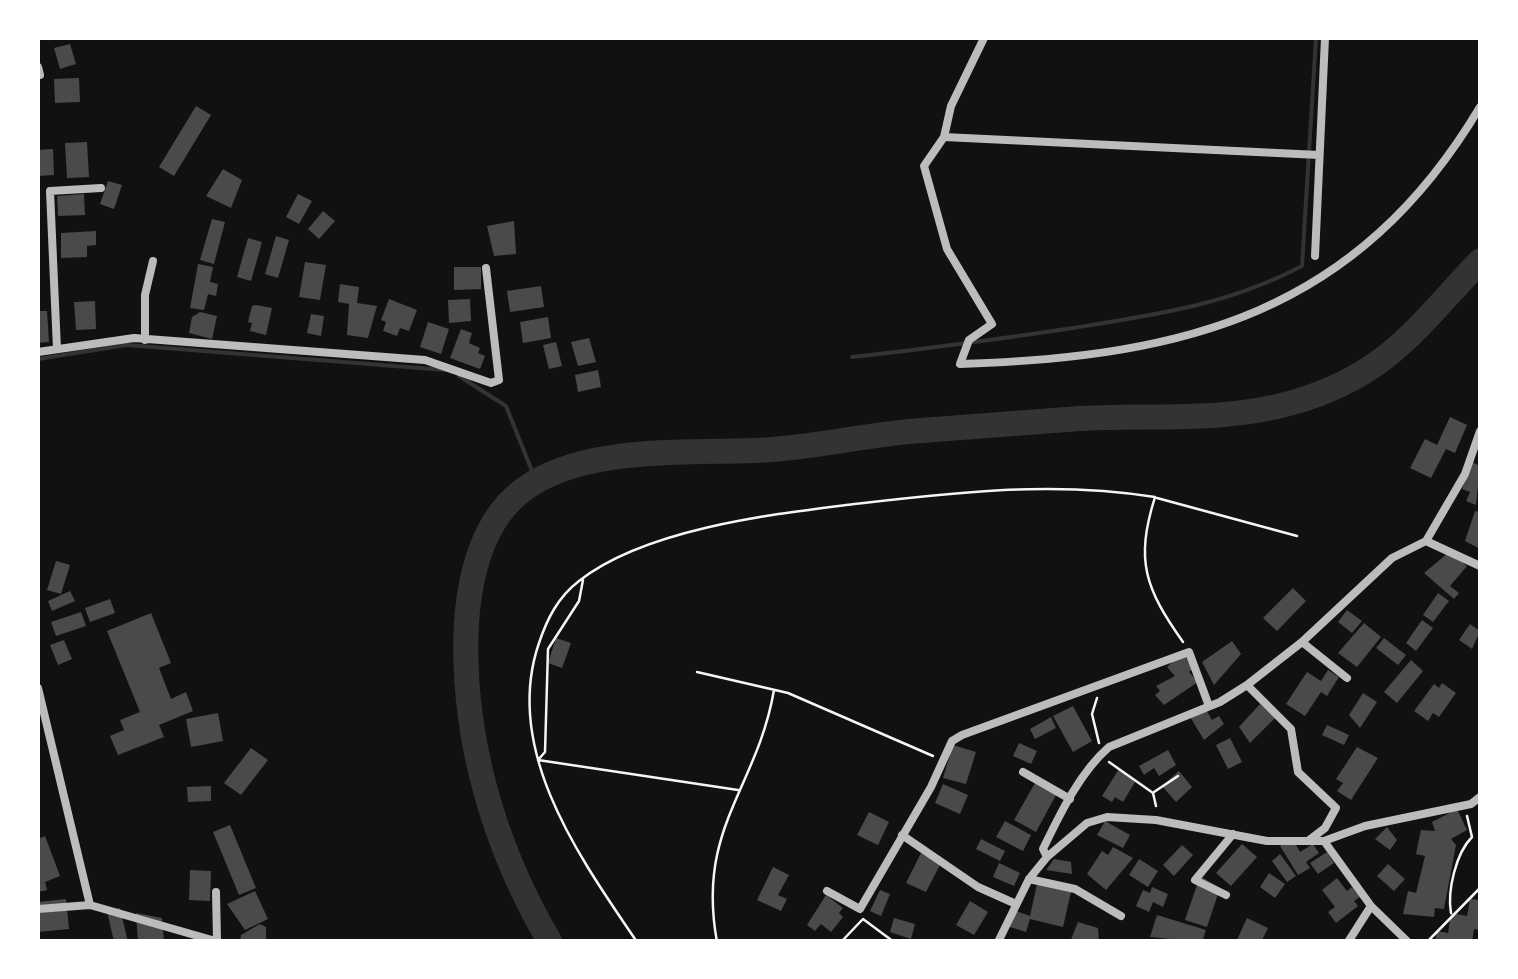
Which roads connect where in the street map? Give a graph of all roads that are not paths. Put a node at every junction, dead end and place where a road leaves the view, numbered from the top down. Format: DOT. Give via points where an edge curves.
graph roads {
  1 [pos="984,38"];
  2 [pos="1325,38"];
  3 [pos="1480,108"];
  4 [pos="944,137"];
  5 [pos="1319,155"];
  6 [pos="101,188"];
  7 [pos="1315,256"];
  8 [pos="50,259"];
  9 [pos="38,260"];
  10 [pos="154,261"];
  11 [pos="486,268"];
  12 [pos="145,340"];
  13 [pos="57,348"];
  14 [pos="38,352"];
  15 [pos="1480,431"];
  16 [pos="1426,541"];
  17 [pos="1480,566"];
  18 [pos="1302,642"];
  19 [pos="1347,678"];
  20 [pos="1246,684"];
  21 [pos="38,688"];
  22 [pos="1208,706"];
  23 [pos="1023,772"];
  24 [pos="1480,797"];
  25 [pos="1070,798"];
  26 [pos="1233,834"];
  27 [pos="902,836"];
  28 [pos="1308,841"];
  29 [pos="1324,841"];
  30 [pos="1046,857"];
  31 [pos="1029,880"];
  32 [pos="827,891"];
  33 [pos="216,892"];
  34 [pos="1226,895"];
  35 [pos="1016,904"];
  36 [pos="90,906"];
  37 [pos="1371,906"];
  38 [pos="38,909"];
  39 [pos="1121,916"];
  40 [pos="218,941"];
  41 [pos="998,942"];
  42 [pos="1348,942"];
  43 [pos="1408,942"];
  1 -- 4 [label="street" via="951,106"];
  2 -- 5 [label="street"];
  3 -- 4 [label="street" via="1400,216 1296,296 1233,322 1148,344 1011,362 960,364 969,340 992,324 948,249 924,175 926,158"];
  4 -- 5 [label="street"];
  5 -- 7 [label="street"];
  6 -- 8 [label="street" via="50,192"];
  8 -- 9 [label="street"];
  8 -- 13 [label="street"];
  10 -- 12 [label="street" via="145,295"];
  11 -- 12 [label="street" via="498,380 491,383 425,360"];
  12 -- 13 [label="street"];
  13 -- 14 [label="street"];
  15 -- 16 [label="street" via="1465,474"];
  16 -- 17 [label="street"];
  16 -- 18 [label="street" via="1392,558"];
  18 -- 19 [label="street"];
  18 -- 20 [label="street"];
  20 -- 22 [label="street"];
  20 -- 28 [label="street" via="1292,729 1298,772 1336,808"];
  21 -- 36 [label="street"];
  22 -- 25 [label="street" via="1102,753"];
  22 -- 27 [label="street" via="1190,652 984,724 952,741"];
  23 -- 25 [label="street"];
  24 -- 29 [label="street"];
  25 -- 30 [label="street" via="1043,849"];
  26 -- 28 [label="street"];
  26 -- 30 [label="street" via="1107,817 1087,823"];
  26 -- 34 [label="street" via="1195,880"];
  27 -- 32 [label="street" via="860,909"];
  27 -- 35 [label="street"];
  28 -- 29 [label="street"];
  29 -- 37 [label="street"];
  30 -- 31 [label="street"];
  31 -- 35 [label="street"];
  31 -- 39 [label="street" via="1075,889"];
  33 -- 40 [label="street"];
  35 -- 41 [label="street"];
  36 -- 38 [label="street"];
  36 -- 40 [label="street"];
  37 -- 42 [label="street"];
  37 -- 43 [label="street"];
}
